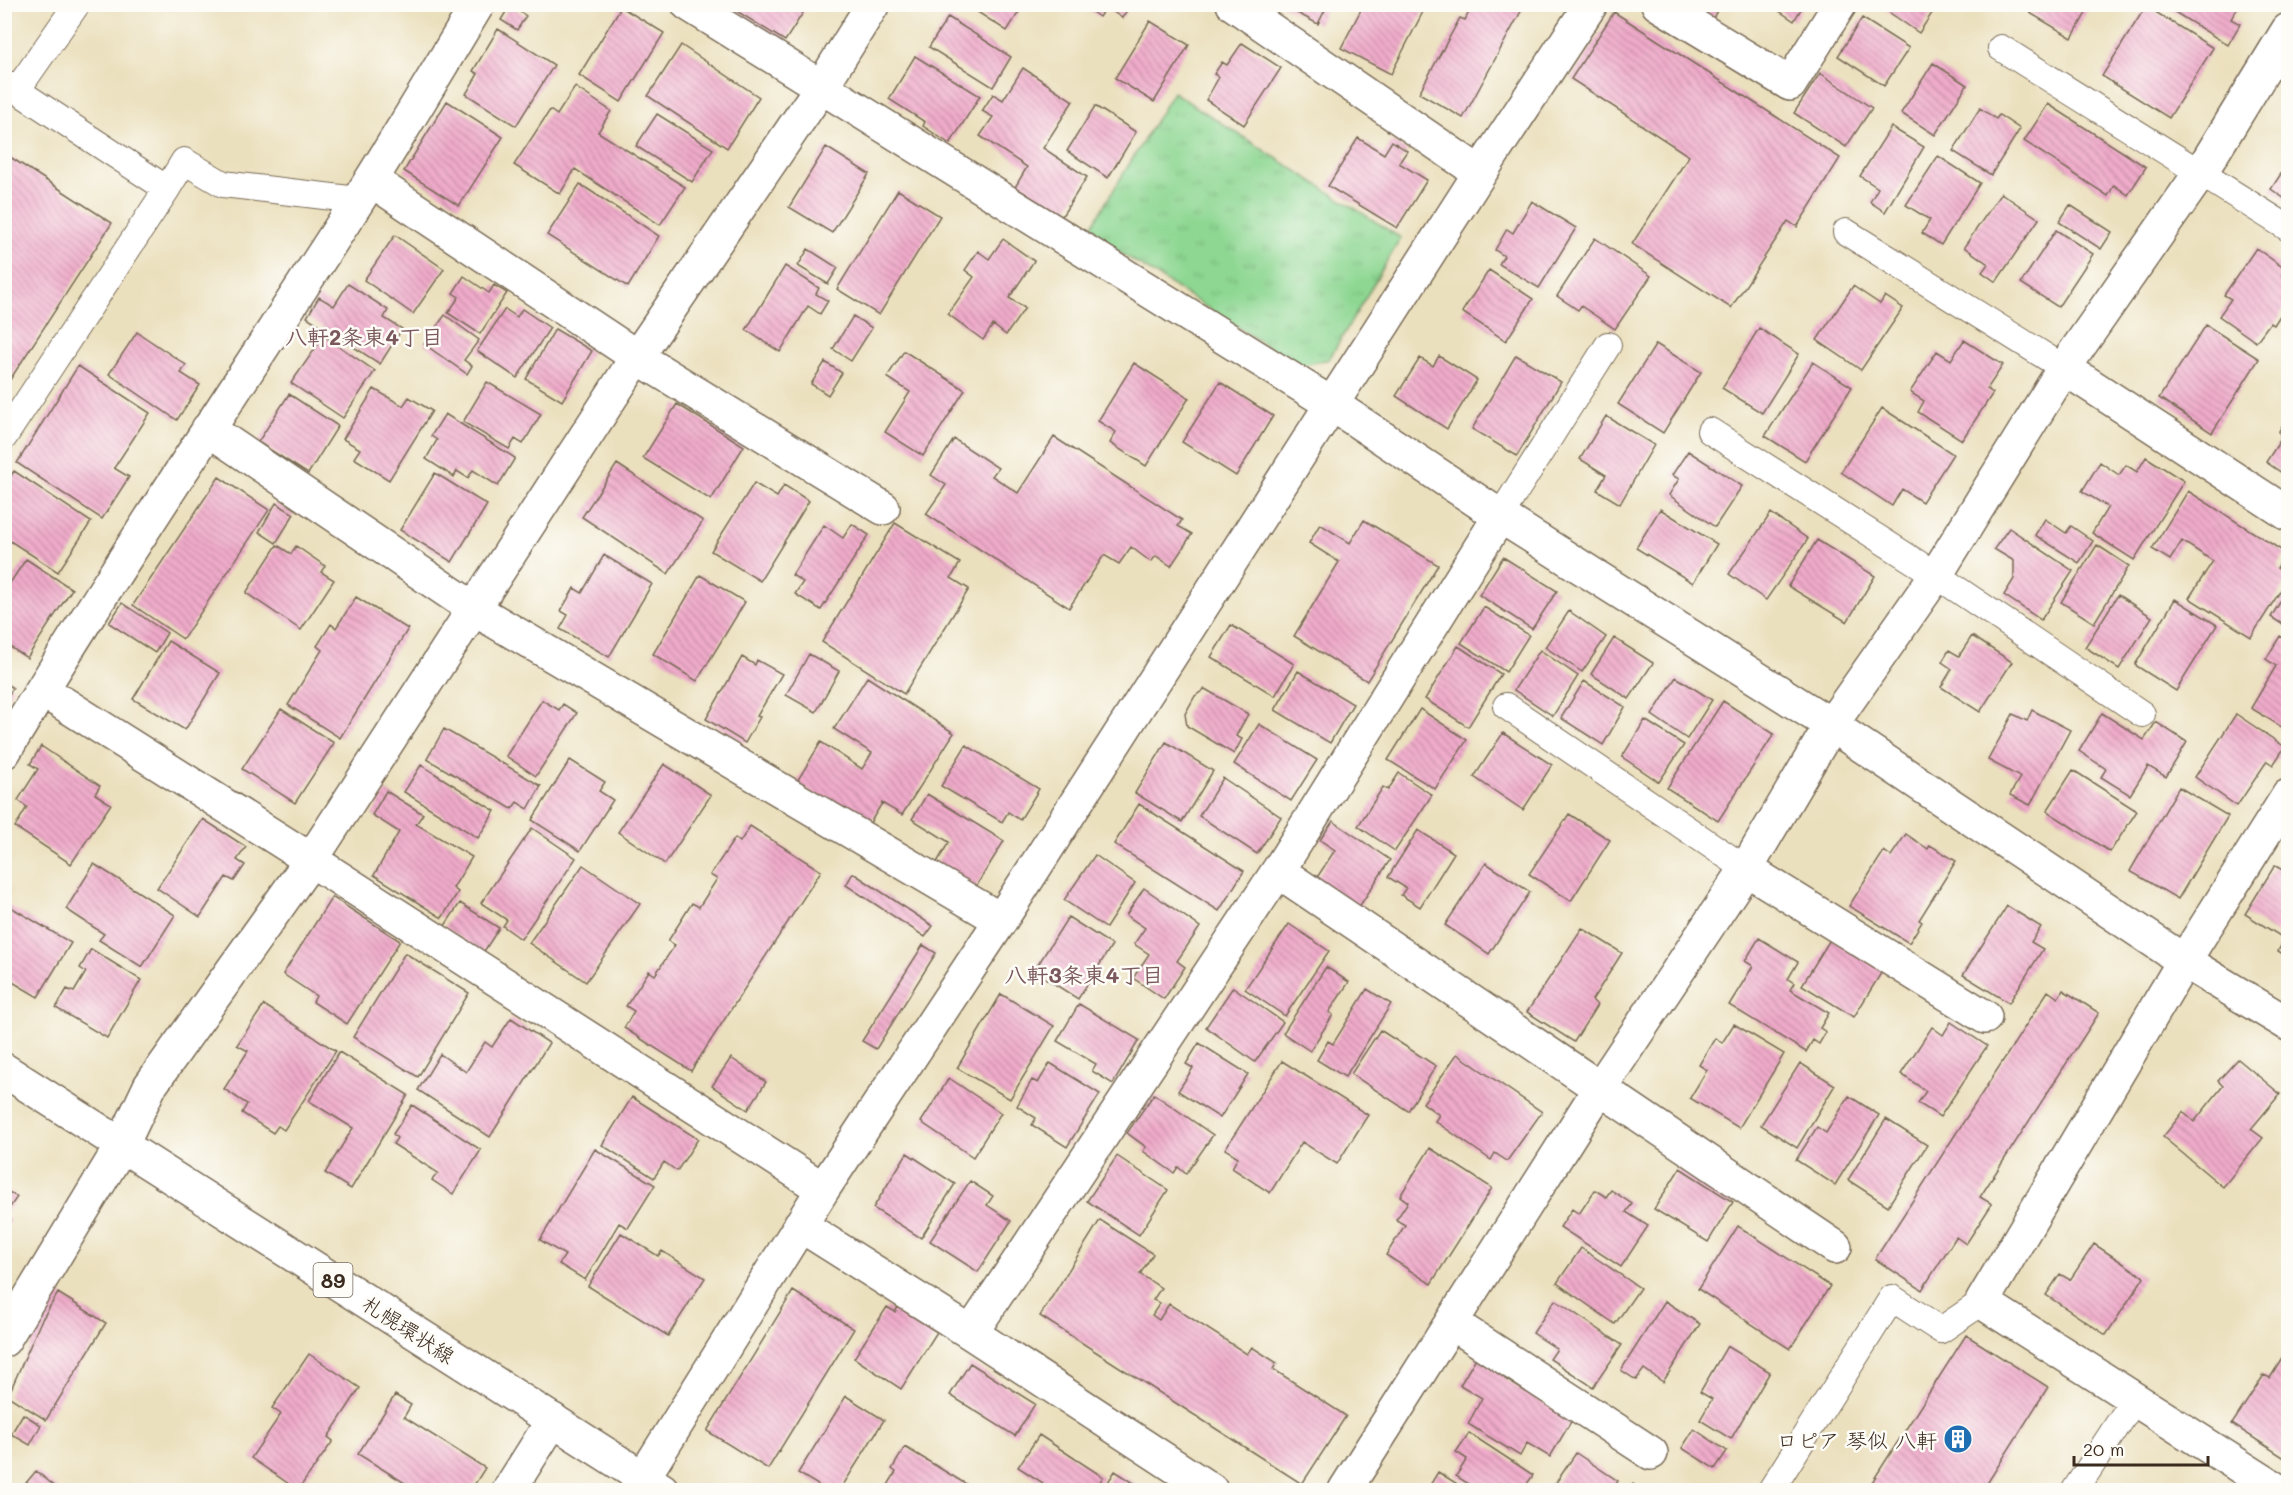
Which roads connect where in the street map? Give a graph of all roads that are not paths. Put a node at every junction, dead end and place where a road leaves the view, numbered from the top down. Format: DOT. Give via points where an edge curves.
graph roads {
  1 [pos="77,4"];
  2 [pos="478,4"];
  3 [pos="688,4"];
  4 [pos="873,4"];
  5 [pos="1233,4"];
  6 [pos="1591,4"];
  7 [pos="1658,4"];
  8 [pos="1840,4"];
  9 [pos="2289,30"];
  10 [pos="2001,48"];
  11 [pos="11,86"];
  12 [pos="822,86"];
  13 [pos="2201,172"];
  14 [pos="1480,173"];
  15 [pos="167,189"];
  16 [pos="365,190"];
  17 [pos="2289,228"];
  18 [pos="1846,232"];
  19 [pos="1608,345"];
  20 [pos="637,357"];
  21 [pos="2064,368"];
  22 [pos="1333,405"];
  23 [pos="208,429"];
  24 [pos="1710,431"];
  25 [pos="4,437"];
  26 [pos="883,508"];
  27 [pos="2289,514"];
  28 [pos="1500,516"];
  29 [pos="1936,575"];
  30 [pos="474,609"];
  31 [pos="42,690"];
  32 [pos="1506,706"];
  33 [pos="2142,714"];
  34 [pos="1831,725"];
  35 [pos="4,752"];
  36 [pos="2289,796"];
  37 [pos="311,860"];
  38 [pos="1746,869"];
  39 [pos="1278,871"];
  40 [pos="1001,920"];
  41 [pos="2184,961"];
  42 [pos="1985,1017"];
  43 [pos="2289,1024"];
  44 [pos="4,1070"];
  45 [pos="1600,1088"];
  46 [pos="122,1145"];
  47 [pos="823,1189"];
  48 [pos="801,1225"];
  49 [pos="1835,1247"];
  50 [pos="1982,1302"];
  51 [pos="1452,1323"];
  52 [pos="971,1333"];
  53 [pos="4,1340"];
  54 [pos="2134,1400"];
  55 [pos="553,1420"];
  56 [pos="1651,1453"];
  57 [pos="652,1484"];
  58 [pos="510,1491"];
  59 [pos="1211,1491"];
  60 [pos="1345,1491"];
  61 [pos="1771,1491"];
  62 [pos="2075,1491"];
  63 [pos="2277,1491"];
  1 -- 11 [label="lane"];
  2 -- 16 [label="street"];
  3 -- 12 [label="street"];
  4 -- 12 [label="street"];
  5 -- 14 [label="street"];
  6 -- 14 [label="street"];
  7 -- 8 [label="street" via="1790,84"];
  9 -- 13 [label="street"];
  10 -- 13 [label="lane"];
  11 -- 15 [label="lane"];
  12 -- 20 [label="street"];
  12 -- 22 [label="street"];
  13 -- 17 [label="lane"];
  13 -- 21 [label="street"];
  14 -- 22 [label="street"];
  15 -- 16 [label="lane" via="184,161 223,183"];
  15 -- 25 [label="lane"];
  16 -- 20 [label="street"];
  16 -- 23 [label="street"];
  18 -- 21 [label="lane"];
  19 -- 28 [label="lane"];
  20 -- 26 [label="street"];
  20 -- 30 [label="street"];
  21 -- 27 [label="street"];
  21 -- 29 [label="street"];
  22 -- 28 [label="street"];
  22 -- 40 [label="street"];
  23 -- 30 [label="street"];
  23 -- 31 [label="street"];
  24 -- 29 [label="lane"];
  28 -- 34 [label="street"];
  28 -- 39 [label="street"];
  29 -- 33 [label="lane"];
  29 -- 34 [label="street"];
  30 -- 37 [label="street"];
  30 -- 40 [label="street"];
  31 -- 35 [label="street"];
  31 -- 37 [label="street"];
  32 -- 38 [label="lane"];
  34 -- 38 [label="street"];
  34 -- 41 [label="street"];
  36 -- 41 [label="street"];
  37 -- 46 [label="street" via="150,1086"];
  37 -- 47 [label="street"];
  38 -- 42 [label="street"];
  38 -- 45 [label="street"];
  39 -- 45 [label="street"];
  39 -- 52 [label="street"];
  40 -- 47 [label="street"];
  41 -- 43 [label="street"];
  41 -- 50 [label="street"];
  44 -- 46 [label="street, 札幌環状線 / 89"];
  45 -- 49 [label="street"];
  45 -- 51 [label="street"];
  46 -- 53 [label="street"];
  46 -- 55 [label="street, 札幌環状線 / 89"];
  47 -- 48 [label="street"];
  48 -- 52 [label="street"];
  48 -- 57 [label="street"];
  50 -- 54 [label="street"];
  50 -- 61 [label="lane" via="1941,1330 1892,1298"];
  51 -- 56 [label="street"];
  51 -- 60 [label="street"];
  52 -- 59 [label="street"];
  54 -- 62 [label="lane"];
  54 -- 63 [label="street"];
  55 -- 57 [label="street, 札幌環状線 / 89"];
  55 -- 58 [label="street"];
}
